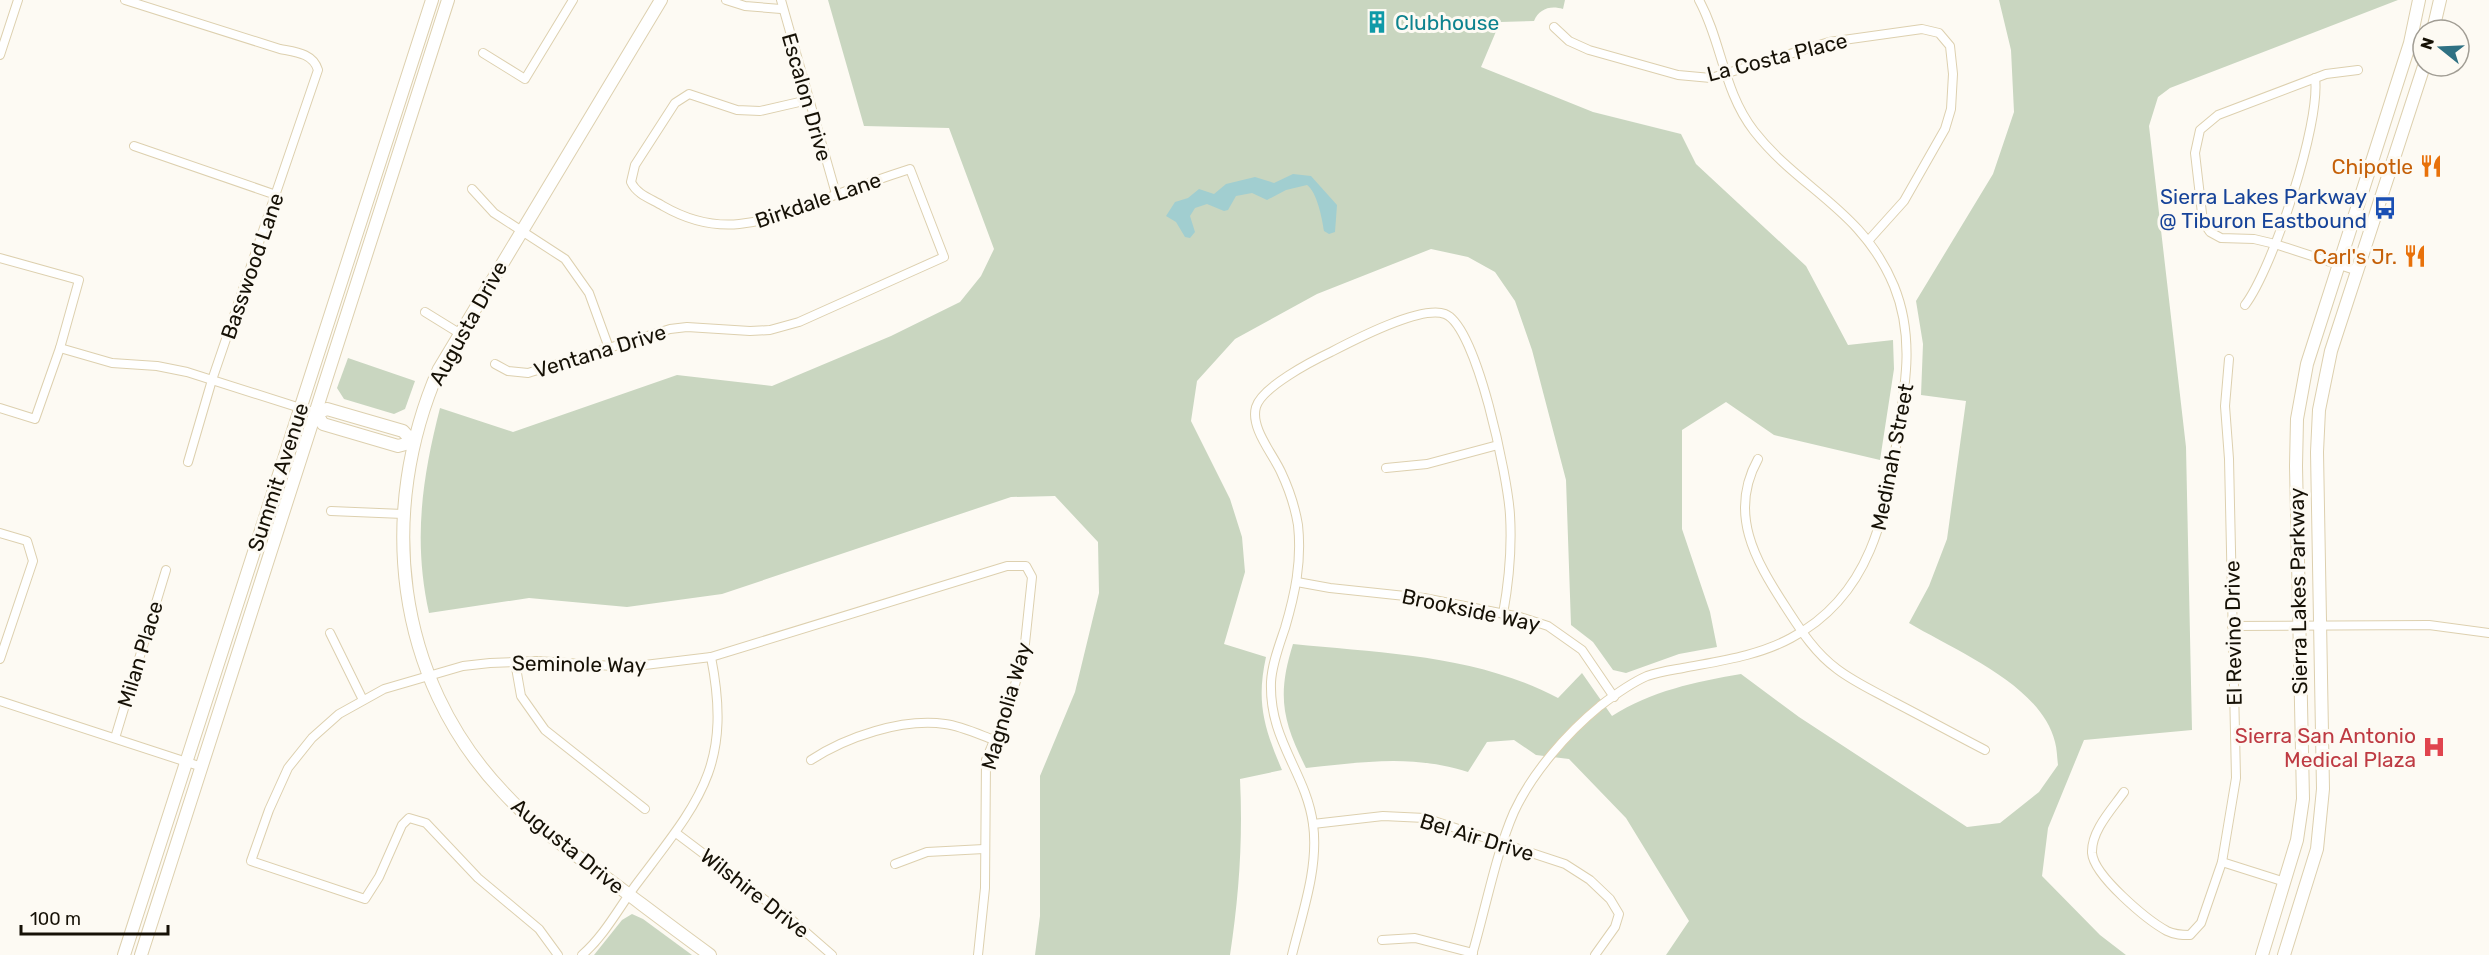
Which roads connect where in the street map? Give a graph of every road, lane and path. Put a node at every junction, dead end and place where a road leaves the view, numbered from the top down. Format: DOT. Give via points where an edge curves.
graph roads {
  1 [pos="18,0"];
  2 [pos="125,0"];
  3 [pos="573,0"];
  4 [pos="662,0"];
  5 [pos="726,0"];
  6 [pos="1698,0"];
  7 [pos="2419,0"];
  8 [pos="2440,0"];
  9 [pos="441,1"];
  10 [pos="146,3"];
  11 [pos="781,5"];
  12 [pos="2436,18"];
  13 [pos="1554,27"];
  14 [pos="483,53"];
  15 [pos="0,55"];
  16 [pos="2358,70"];
  17 [pos="1725,75"];
  18 [pos="2315,78"];
  19 [pos="2420,78"];
  20 [pos="808,99"];
  21 [pos="134,146"];
  22 [pos="472,189"];
  23 [pos="836,194"];
  24 [pos="276,195"];
  25 [pos="521,230"];
  26 [pos="1868,241"];
  27 [pos="2275,244"];
  28 [pos="944,257"];
  29 [pos="0,258"];
  30 [pos="2338,264"];
  31 [pos="2358,271"];
  32 [pos="2245,305"];
  33 [pos="424,312"];
  34 [pos="459,333"];
  35 [pos="60,348"];
  36 [pos="609,348"];
  37 [pos="2229,359"];
  38 [pos="495,364"];
  39 [pos="212,380"];
  40 [pos="0,408"];
  41 [pos="300,408"];
  42 [pos="316,413"];
  43 [pos="413,442"];
  44 [pos="1498,445"];
  45 [pos="1758,459"];
  46 [pos="188,462"];
  47 [pos="1386,468"];
  48 [pos="330,511"];
  49 [pos="403,514"];
  50 [pos="0,533"];
  51 [pos="1026,566"];
  52 [pos="166,570"];
  53 [pos="1297,582"];
  54 [pos="1503,614"];
  55 [pos="2232,626"];
  56 [pos="2299,626"];
  57 [pos="2319,626"];
  58 [pos="1802,632"];
  59 [pos="330,633"];
  60 [pos="2489,633"];
  61 [pos="711,657"];
  62 [pos="0,659"];
  63 [pos="515,662"];
  64 [pos="430,676"];
  65 [pos="1614,697"];
  66 [pos="363,699"];
  67 [pos="0,701"];
  68 [pos="115,738"];
  69 [pos="994,740"];
  70 [pos="1985,750"];
  71 [pos="811,760"];
  72 [pos="186,762"];
  73 [pos="202,767"];
  74 [pos="2124,792"];
  75 [pos="645,809"];
  76 [pos="1313,824"];
  77 [pos="676,833"];
  78 [pos="1504,844"];
  79 [pos="984,849"];
  80 [pos="2222,862"];
  81 [pos="895,864"];
  82 [pos="2285,882"];
  83 [pos="628,895"];
  84 [pos="2270,932"];
  85 [pos="1382,940"];
  86 [pos="1472,954"];
  87 [pos="124,955"];
  88 [pos="141,955"];
  89 [pos="558,955"];
  90 [pos="582,955"];
  91 [pos="710,955"];
  92 [pos="832,955"];
  93 [pos="978,955"];
  94 [pos="1292,955"];
  95 [pos="1595,955"];
  96 [pos="2262,955"];
  97 [pos="2272,955"];
  98 [pos="2283,955"];
  1 -- 15 [label="street"];
  2 -- 10 [label="street"];
  3 -- 14 [label="street" via="525,80"];
  4 -- 25 [label="street, Augusta Drive"];
  5 -- 11 [label="street" via="752,7"];
  6 -- 17 [label="street, Medinah Street" via="1711,26"];
  7 -- 30 [label="street, Sierra Lakes Parkway" via="2410,43"];
  8 -- 12 [label="street"];
  9 -- 41 [label="street, Summit Avenue"];
  9 -- 42 [label="street, Summit Avenue"];
  10 -- 24 [label="street, Basswood Lane" via="304,54 316,63 318,70"];
  11 -- 20 [label="street, Escalon Drive"];
  13 -- 17 [label="street, La Costa Place" via="1579,46 1636,64 1690,77"];
  16 -- 18 [label="street"];
  17 -- 26 [label="street, Medinah Street" via="1738,106 1761,139 1836,205"];
  17 -- 26 [label="street, La Costa Place" via="1829,42 1922,29 1939,33 1950,46 1953,75 1951,109 1945,129 1904,201"];
  18 -- 27 [label="street" via="2313,123"];
  18 -- 27 [label="street" via="2218,115 2200,130 2195,153 2203,222 2210,232 2221,237"];
  19 -- 31 [label="street, Sierra Lakes Parkway"];
  20 -- 23 [label="street, Escalon Drive"];
  20 -- 23 [label="street, Birkdale Lane" via="760,111 737,110 689,94 675,103 635,165 631,182 637,191 672,211 718,226 771,219"];
  21 -- 24 [label="street"];
  22 -- 25 [label="street" via="494,213"];
  23 -- 28 [label="street, Birkdale Lane" via="910,169"];
  24 -- 39 [label="street, Basswood Lane"];
  25 -- 34 [label="street, Augusta Drive"];
  25 -- 36 [label="street" via="565,259 578,275 589,293"];
  26 -- 58 [label="street, Medinah Street" via="1895,290 1907,344 1907,375 1890,485 1880,528 1861,569 1832,606"];
  27 -- 30 [label="street"];
  27 -- 32 [label="street" via="2261,282"];
  28 -- 36 [label="street, Ventana Drive" via="799,322 770,330 670,329"];
  29 -- 35 [label="street" via="79,280"];
  30 -- 31 [label="street"];
  30 -- 56 [label="street, Sierra Lakes Parkway" via="2307,364 2297,419"];
  31 -- 57 [label="street, Sierra Lakes Parkway" via="2331,351 2319,410"];
  33 -- 34 [label="street"];
  34 -- 43 [label="street, Augusta Drive" via="431,386"];
  35 -- 39 [label="street" via="112,363 157,366"];
  35 -- 40 [label="street" via="35,419"];
  36 -- 38 [label="street, Ventana Drive" via="528,374"];
  37 -- 55 [label="street, El Revino Drive" via="2225,406"];
  39 -- 41 [label="street"];
  39 -- 46 [label="street, Basswood Lane"];
  41 -- 42 [label="street"];
  41 -- 72 [label="street, Summit Avenue"];
  42 -- 43 [label="street" via="327,409 403,431"];
  42 -- 73 [label="street, Summit Avenue"];
  43 -- 49 [label="street, Augusta Drive"];
  44 -- 47 [label="street" via="1413,467"];
  44 -- 53 [label="street" via="1470,347 1458,324 1443,313 1424,313 1348,343 1268,391 1256,406 1257,426 1280,469 1294,507 1299,535"];
  44 -- 54 [label="street" via="1511,530"];
  45 -- 58 [label="street" via="1744,499 1747,532 1759,566"];
  48 -- 49 [label="street"];
  49 -- 64 [label="street, Augusta Drive" via="402,554 408,605"];
  50 -- 62 [label="street" via="27,541 33,561"];
  51 -- 61 [label="street, Seminole Way" via="1007,566"];
  51 -- 69 [label="street, Magnolia Way" via="1032,577 1027,635 1014,688"];
  52 -- 68 [label="street, Milan Place"];
  53 -- 54 [label="street, Brookside Way" via="1409,596"];
  53 -- 76 [label="street" via="1275,660 1271,700 1274,722 1304,792"];
  54 -- 65 [label="street, Brookside Way" via="1548,626 1573,641 1590,659"];
  55 -- 56 [label="street"];
  55 -- 80 [label="street, El Revino Drive" via="2236,778"];
  56 -- 57 [label="street"];
  56 -- 82 [label="street, Sierra Lakes Parkway" via="2303,799"];
  57 -- 60 [label="street" via="2429,626"];
  57 -- 98 [label="street, Sierra Lakes Parkway" via="2321,820 2306,888"];
  58 -- 65 [label="street, Medinah Street" via="1752,653 1646,676"];
  58 -- 70 [label="street" via="1838,670"];
  59 -- 66 [label="street"];
  61 -- 63 [label="street, Seminole Way" via="628,667"];
  61 -- 77 [label="street" via="718,699 718,739 702,790"];
  63 -- 64 [label="street, Seminole Way" via="463,666"];
  63 -- 75 [label="street" via="521,696 544,730"];
  64 -- 66 [label="street, Seminole Way" via="384,688"];
  64 -- 83 [label="street, Augusta Drive" via="463,741 502,792 554,839"];
  65 -- 78 [label="street, Medinah Street" via="1568,736 1535,778 1515,812"];
  66 -- 89 [label="street, Seminole Way" via="312,738 288,768 251,861 365,899 402,825 409,818 418,818 478,878 539,929"];
  67 -- 68 [label="street"];
  68 -- 72 [label="street"];
  69 -- 71 [label="street" via="951,725 916,723 855,739"];
  69 -- 79 [label="street, Magnolia Way" via="985,773"];
  72 -- 73 [label="street"];
  72 -- 87 [label="street, Summit Avenue"];
  73 -- 88 [label="street, Summit Avenue"];
  74 -- 80 [label="street, El Revino Drive" via="2096,836 2092,853 2102,874 2167,931 2190,935 2201,923"];
  76 -- 78 [label="street, Bel Air Drive" via="1383,816 1415,817"];
  76 -- 94 [label="street" via="1309,885"];
  77 -- 83 [label="street"];
  77 -- 92 [label="street, Wilshire Drive"];
  78 -- 86 [label="street, Medinah Street"];
  78 -- 95 [label="street, Bel Air Drive" via="1565,864 1610,899 1619,914 1615,927"];
  79 -- 81 [label="street" via="927,852"];
  79 -- 93 [label="street, Magnolia Way"];
  80 -- 82 [label="street"];
  82 -- 84 [label="street, Sierra Lakes Parkway"];
  83 -- 90 [label="street"];
  83 -- 91 [label="street, Augusta Drive"];
  84 -- 96 [label="street, Sierra Lakes Parkway"];
  84 -- 97 [label="street"];
  85 -- 86 [label="street" via="1415,938"];
}
